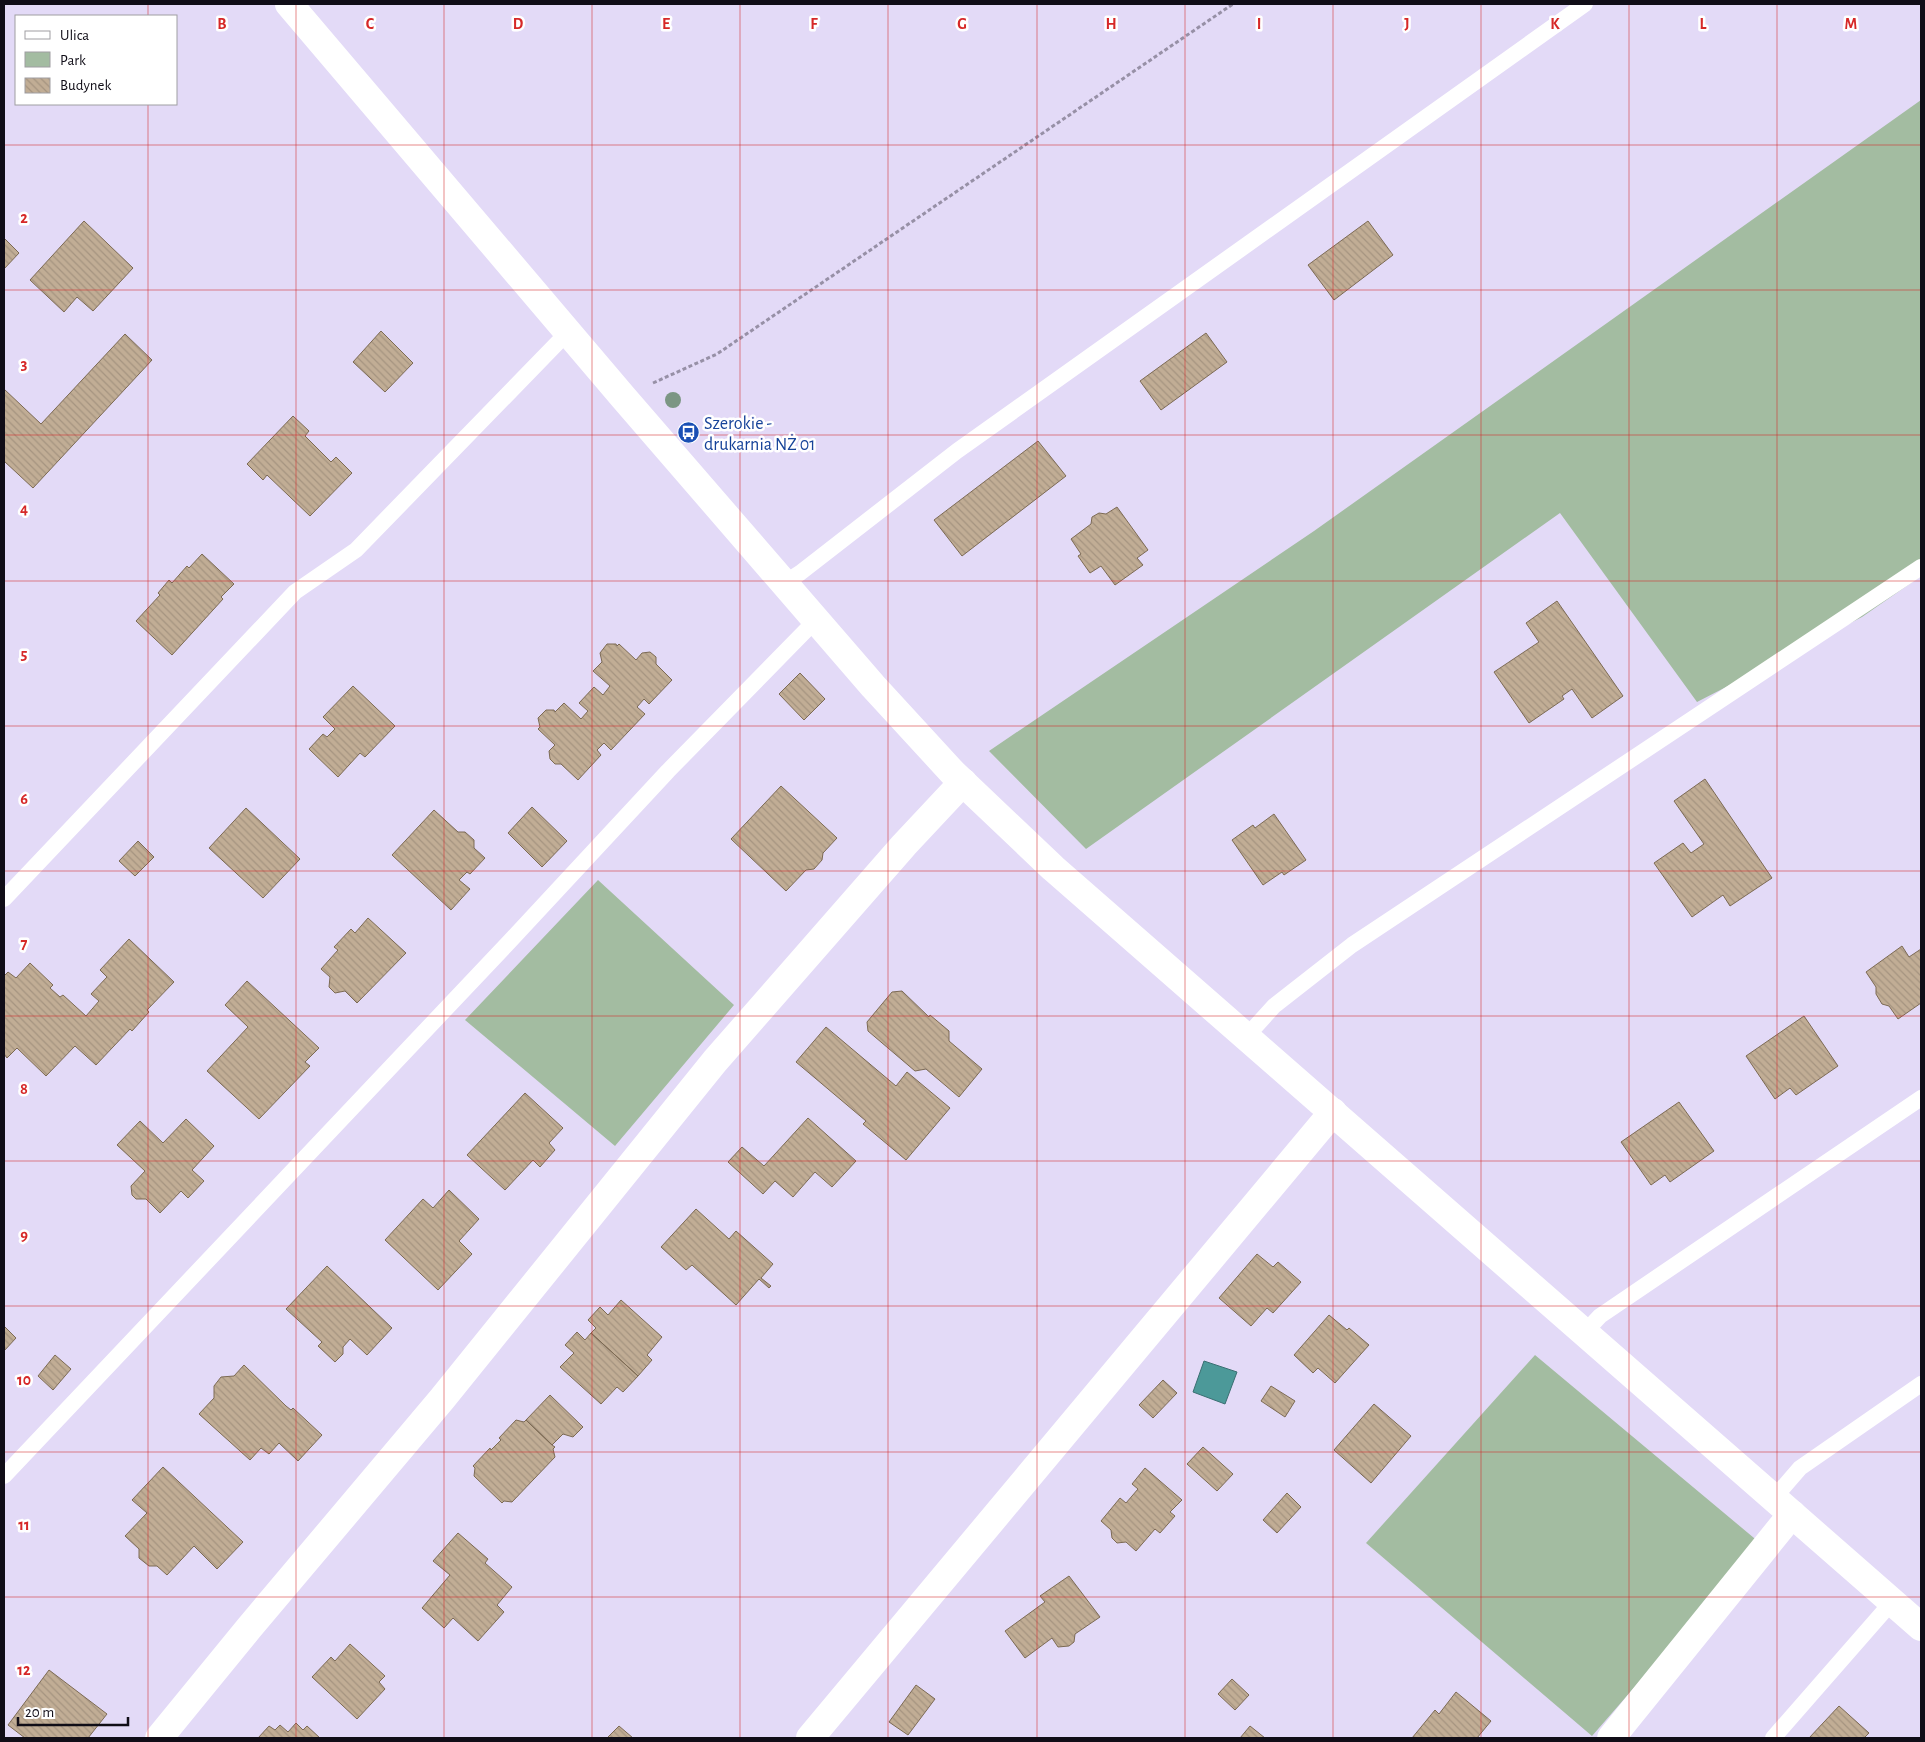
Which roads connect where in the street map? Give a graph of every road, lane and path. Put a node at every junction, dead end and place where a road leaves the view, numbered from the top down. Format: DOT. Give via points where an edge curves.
graph roads {
  1 [pos="289,4"];
  2 [pos="1233,4"];
  3 [pos="1585,4"];
  4 [pos="568,332"];
  5 [pos="623,397"];
  6 [pos="1921,567"];
  7 [pos="783,584"];
  8 [pos="816,620"];
  9 [pos="963,782"];
  10 [pos="4,899"];
  11 [pos="1246,1036"];
  12 [pos="1921,1098"];
  13 [pos="1334,1112"];
  14 [pos="1585,1332"];
  15 [pos="1921,1384"];
  16 [pos="4,1476"];
  17 [pos="1783,1506"];
  18 [pos="1892,1602"];
  19 [pos="1921,1627"];
  20 [pos="159,1738"];
  21 [pos="810,1738"];
  22 [pos="1611,1738"];
  23 [pos="1773,1738"];
  1 -- 4 [label="street"];
  2 -- 5 [label="path" via="717,354"];
  3 -- 7 [label="lane" via="957,451"];
  4 -- 5 [label="street"];
  4 -- 10 [label="lane" via="356,550 295,592"];
  5 -- 7 [label="street"];
  6 -- 11 [label="lane" via="1352,945 1274,1006"];
  7 -- 8 [label="street"];
  8 -- 9 [label="street"];
  8 -- 16 [label="lane" via="668,771"];
  9 -- 11 [label="street" via="1053,868"];
  9 -- 20 [label="street" via="716,1061 433,1409"];
  11 -- 13 [label="street"];
  12 -- 14 [label="lane" via="1600,1316"];
  13 -- 14 [label="street"];
  13 -- 21 [label="street"];
  14 -- 17 [label="street"];
  15 -- 17 [label="lane" via="1800,1468"];
  17 -- 18 [label="street"];
  17 -- 22 [label="street"];
  18 -- 19 [label="street"];
  18 -- 23 [label="lane"];
}
